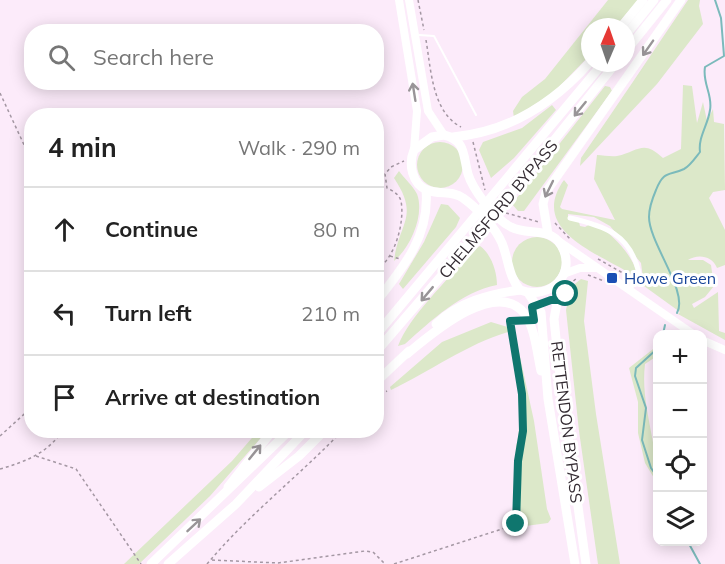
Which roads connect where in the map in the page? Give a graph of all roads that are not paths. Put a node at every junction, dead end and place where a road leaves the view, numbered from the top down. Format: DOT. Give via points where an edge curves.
graph roads {
  1 [pos="399,0"];
  2 [pos="409,0"];
  3 [pos="643,0"];
  4 [pos="654,0"];
  5 [pos="667,0"];
  6 [pos="681,0"];
  7 [pos="628,18"];
  8 [pos="635,24"];
  9 [pos="420,35"];
  10 [pos="635,40"];
  11 [pos="581,72"];
  12 [pos="596,72"];
  13 [pos="609,72"];
  14 [pos="476,115"];
  15 [pos="449,136"];
  16 [pos="414,150"];
  17 [pos="426,190"];
  18 [pos="570,218"];
  19 [pos="548,234"];
  20 [pos="560,242"];
  21 [pos="596,268"];
  22 [pos="563,277"];
  23 [pos="630,289"];
  24 [pos="524,291"];
  25 [pos="384,292"];
  26 [pos="384,326"];
  27 [pos="686,330"];
  28 [pos="707,342"];
  29 [pos="384,343"];
  30 [pos="725,350"];
  31 [pos="407,354"];
  32 [pos="384,375"];
  33 [pos="548,399"];
  34 [pos="267,438"];
  35 [pos="282,438"];
  36 [pos="298,438"];
  37 [pos="317,438"];
  38 [pos="236,504"];
  39 [pos="212,508"];
  40 [pos="151,564"];
  41 [pos="168,564"];
  42 [pos="575,564"];
  43 [pos="586,564"];
  16 -- 1 [label="main road, one-way" via="417,111"];
  2 -- 9 [label="main road"];
  3 -- 7 [label="highway"];
  4 -- 8 [label="highway"];
  5 -- 10 [label="highway"];
  6 -- 19 [label="highway, one-way" via="546,192 543,204"];
  9 -- 14 [label="lane" via="434,36"];
  9 -- 15 [label="main road" via="428,111"];
  11 -- 15 [label="highway" via="543,106 516,122 491,131"];
  12 -- 26 [label="highway, CHELMSFORD BYPASS"];
  13 -- 29 [label="highway, CHELMSFORD BYPASS, one-way"];
  15 -- 16 [label="highway" via="432,137"];
  15 -- 19 [label="highway" via="463,148 469,177 479,195 502,221 520,231"];
  16 -- 17 [label="highway" via="411,160 415,178"];
  17 -- 24 [label="highway, RETTENDON BYPASS" via="458,194 474,208 496,233 512,279"];
  17 -- 25 [label="highway" via="421,236"];
  18 -- 23 [label="street" via="603,225 621,237 639,273"];
  19 -- 20 [label="highway"];
  20 -- 21 [label="street"];
  20 -- 22 [label="highway" via="566,259"];
  21 -- 22 [label="street" via="580,268"];
  21 -- 23 [label="street"];
  22 -- 24 [label="highway" via="550,289"];
  22 -- 43 [label="highway, RETTENDON BYPASS" via="554,319"];
  23 -- 27 [label="street"];
  24 -- 31 [label="highway" via="494,293 456,309"];
  24 -- 33 [label="highway, RETTENDON BYPASS" via="540,312"];
  28 -- 30 [label="street"];
  31 -- 32 [label="highway"];
  31 -- 33 [label="highway" via="444,324 477,307 506,302 524,313 528,322"];
  33 -- 42 [label="highway, RETTENDON BYPASS"];
  39 -- 34 [label="highway, one-way"];
  35 -- 39 [label="highway"];
  36 -- 38 [label="highway"];
  37 -- 38 [label="highway"];
  38 -- 41 [label="highway"];
  40 -- 39 [label="highway, one-way"];
}
